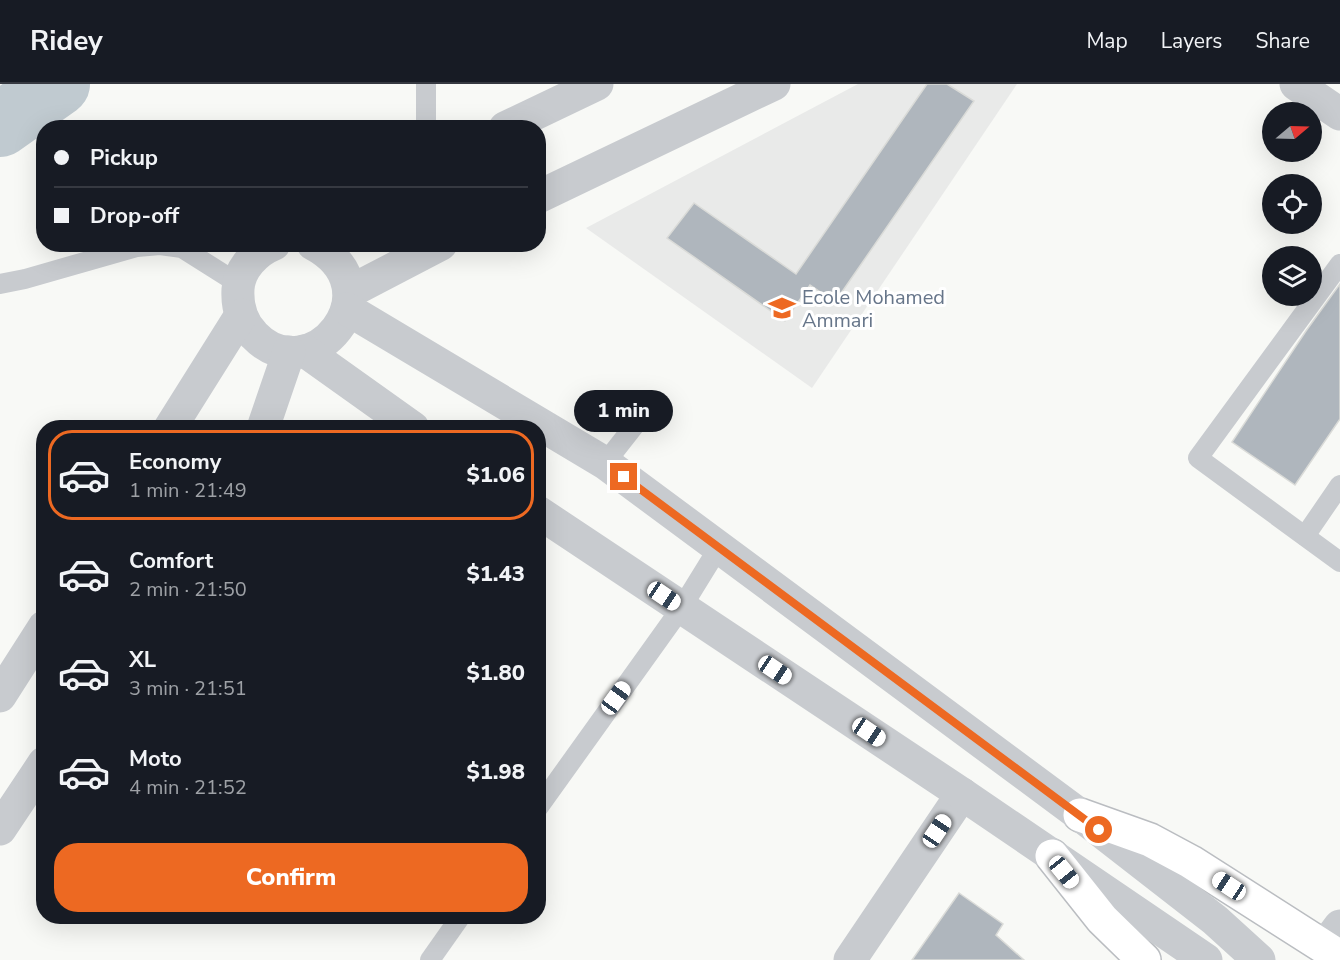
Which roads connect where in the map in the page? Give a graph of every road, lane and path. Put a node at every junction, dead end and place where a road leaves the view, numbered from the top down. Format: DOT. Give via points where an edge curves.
graph roads {
  1 [pos="426,84"];
  2 [pos="597,84"];
  3 [pos="774,84"];
  4 [pos="1296,84"];
  5 [pos="1340,114"];
  6 [pos="426,120"];
  7 [pos="522,120"];
  8 [pos="546,193"];
  9 [pos="117,252"];
  10 [pos="186,252"];
  11 [pos="260,252"];
  12 [pos="326,252"];
  13 [pos="428,252"];
  14 [pos="1340,264"];
  15 [pos="0,284"];
  16 [pos="240,300"];
  17 [pos="348,300"];
  18 [pos="297,351"];
  19 [pos="174,420"];
  20 [pos="267,420"];
  21 [pos="401,420"];
  22 [pos="537,420"];
  23 [pos="638,421"];
  24 [pos="546,426"];
  25 [pos="605,463"];
  26 [pos="1340,485"];
  27 [pos="546,517"];
  28 [pos="1305,536"];
  29 [pos="719,548"];
  30 [pos="1340,562"];
  31 [pos="681,607"];
  32 [pos="36,640"];
  33 [pos="0,696"];
  34 [pos="36,775"];
  35 [pos="962,795"];
  36 [pos="546,796"];
  37 [pos="1080,815"];
  38 [pos="0,829"];
  39 [pos="1052,856"];
  40 [pos="455,924"];
  41 [pos="1335,943"];
  42 [pos="429,960"];
  43 [pos="850,960"];
  44 [pos="1144,960"];
  45 [pos="1206,960"];
  46 [pos="1259,960"];
  1 -- 6 [label="lane"];
  2 -- 7 [label="street"];
  3 -- 8 [label="street"];
  4 -- 5 [label="street"];
  9 -- 15 [label="lane"];
  10 -- 16 [label="lane"];
  11 -- 16 [label="street" via="244,269"];
  12 -- 17 [label="street" via="345,277"];
  13 -- 17 [label="street"];
  14 -- 28 [label="lane" via="1198,458"];
  16 -- 18 [label="street" via="249,329 259,341 273,349"];
  16 -- 19 [label="street"];
  17 -- 18 [label="street" via="342,323 332,336 320,345"];
  17 -- 22 [label="street"];
  18 -- 20 [label="street"];
  18 -- 21 [label="street"];
  23 -- 25 [label="lane"];
  24 -- 25 [label="street"];
  25 -- 29 [label="street"];
  26 -- 28 [label="lane"];
  27 -- 31 [label="street"];
  28 -- 30 [label="lane"];
  29 -- 31 [label="lane"];
  29 -- 37 [label="street"];
  31 -- 35 [label="street"];
  31 -- 36 [label="lane"];
  32 -- 33 [label="street"];
  34 -- 38 [label="street"];
  35 -- 39 [label="street"];
  35 -- 43 [label="street"];
  37 -- 41 [label="highway" via="1150,840"];
  37 -- 46 [label="street" via="1215,920"];
  39 -- 44 [label="highway" via="1102,919"];
  39 -- 45 [label="street"];
  40 -- 42 [label="lane"];
}
